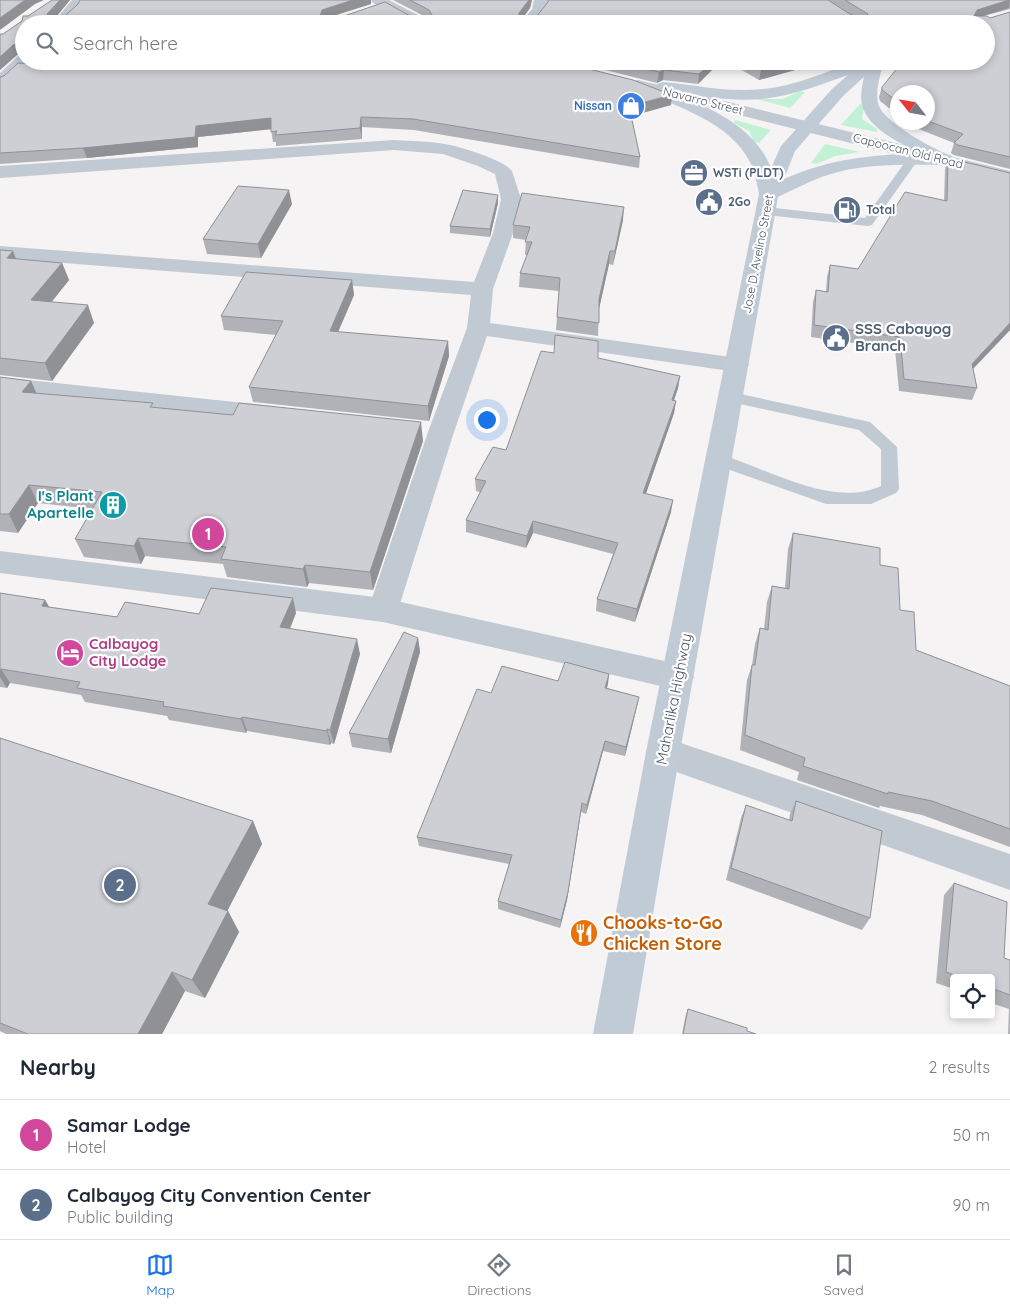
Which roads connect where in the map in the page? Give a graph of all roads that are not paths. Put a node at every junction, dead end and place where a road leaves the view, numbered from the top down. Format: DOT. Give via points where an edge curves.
graph roads {
  1 [pos="79,0"];
  2 [pos="541,0"];
  3 [pos="378,5"];
  4 [pos="68,15"];
  5 [pos="402,15"];
  6 [pos="535,15"];
  7 [pos="17,70"];
  8 [pos="846,70"];
  9 [pos="863,70"];
  10 [pos="872,70"];
  11 [pos="0,82"];
  12 [pos="628,82"];
  13 [pos="806,127"];
  14 [pos="912,160"];
  15 [pos="946,160"];
  16 [pos="0,172"];
  17 [pos="1010,177"];
  18 [pos="768,202"];
  19 [pos="0,252"];
  20 [pos="482,289"];
  21 [pos="478,328"];
  22 [pos="737,365"];
  23 [pos="0,385"];
  24 [pos="731,397"];
  25 [pos="294,416"];
  26 [pos="719,460"];
  27 [pos="0,562"];
  28 [pos="383,610"];
  29 [pos="678,677"];
  30 [pos="663,752"];
  31 [pos="1010,872"];
  32 [pos="613,1034"];
  1 -- 4 [label="street"];
  2 -- 6 [label="street"];
  3 -- 5 [label="street"];
  7 -- 11 [label="street"];
  8 -- 12 [label="main road" via="765,93 725,93"];
  9 -- 13 [label="main road, Jose D. Avelino Street"];
  10 -- 15 [label="main road" via="870,106 874,114 908,140"];
  12 -- 13 [label="street, Navarro Street"];
  12 -- 18 [label="main road" via="710,116 744,141 760,163"];
  13 -- 15 [label="street, Capoocan Old Road"];
  13 -- 18 [label="main road, Jose D. Avelino Street" via="787,150"];
  14 -- 15 [label="main road"];
  14 -- 18 [label="main road" via="859,162 834,167 812,174"];
  14 -- 18 [label="lane" via="868,222"];
  15 -- 17 [label="street, Capoocan Old Road"];
  16 -- 20 [label="street" via="394,145 445,149 503,172 511,199 503,233"];
  18 -- 22 [label="main road, Jose D. Avelino Street"];
  19 -- 20 [label="street"];
  20 -- 21 [label="street"];
  21 -- 22 [label="street"];
  21 -- 28 [label="street" via="431,430"];
  22 -- 24 [label="main road, Maharlika Highway"];
  23 -- 25 [label="street"];
  24 -- 26 [label="main road, Maharlika Highway"];
  24 -- 26 [label="lane" via="864,426 890,446 890,489 871,498 826,498"];
  26 -- 29 [label="main road, Maharlika Highway"];
  27 -- 28 [label="street"];
  28 -- 29 [label="street"];
  29 -- 30 [label="main road, Maharlika Highway"];
  30 -- 31 [label="street"];
  30 -- 32 [label="main road, Maharlika Highway"];
}
